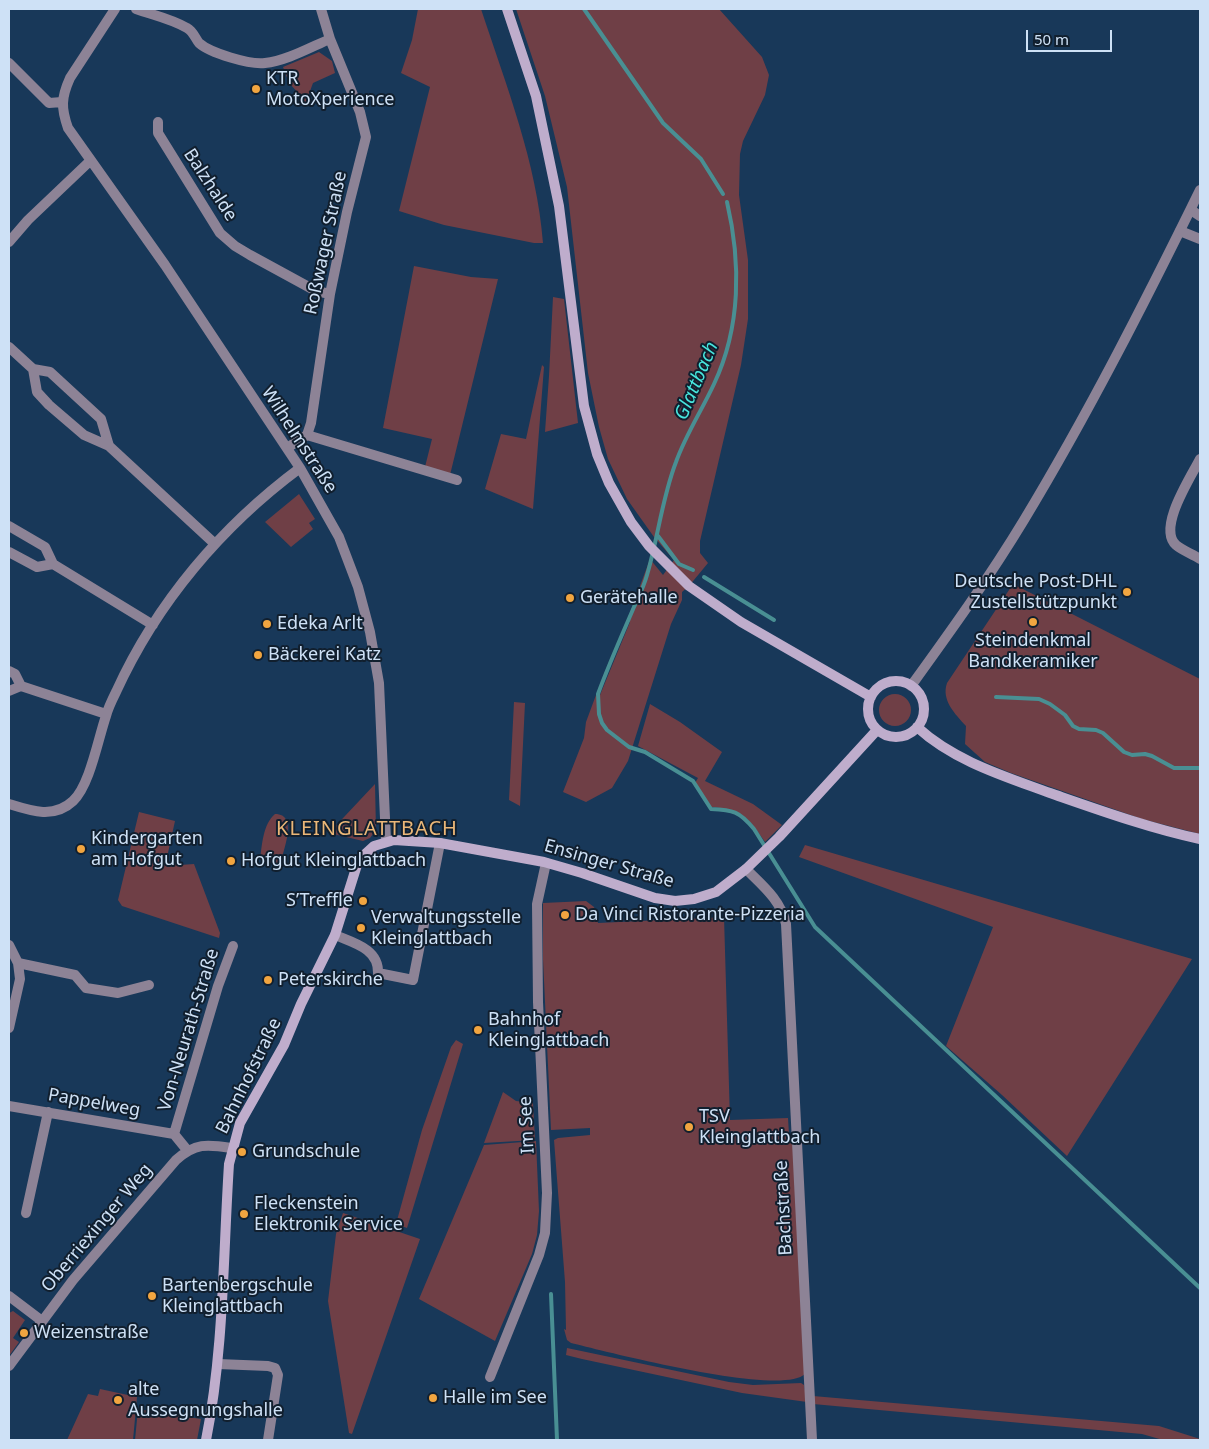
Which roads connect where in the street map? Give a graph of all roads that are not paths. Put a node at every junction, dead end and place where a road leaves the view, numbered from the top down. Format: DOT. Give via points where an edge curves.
graph roads {
  1 [pos="115,9"];
  2 [pos="136,9"];
  3 [pos="321,9"];
  4 [pos="507,9"];
  5 [pos="330,39"];
  6 [pos="9,63"];
  7 [pos="62,102"];
  8 [pos="158,122"];
  9 [pos="90,161"];
  10 [pos="1200,190"];
  11 [pos="1190,210"];
  12 [pos="1200,216"];
  13 [pos="1180,231"];
  14 [pos="1200,239"];
  15 [pos="9,242"];
  16 [pos="330,294"];
  17 [pos="9,347"];
  18 [pos="33,369"];
  19 [pos="307,435"];
  20 [pos="109,446"];
  21 [pos="287,448"];
  22 [pos="1200,459"];
  23 [pos="300,468"];
  24 [pos="457,480"];
  25 [pos="9,526"];
  26 [pos="215,544"];
  27 [pos="9,552"];
  28 [pos="1200,558"];
  29 [pos="52,564"];
  30 [pos="154,625"];
  31 [pos="9,672"];
  32 [pos="22,686"];
  33 [pos="911,686"];
  34 [pos="9,691"];
  35 [pos="871,697"];
  36 [pos="106,714"];
  37 [pos="917,727"];
  38 [pos="877,730"];
  39 [pos="9,804"];
  40 [pos="1200,839"];
  41 [pos="386,841"];
  42 [pos="440,843"];
  43 [pos="546,863"];
  44 [pos="746,869"];
  45 [pos="335,935"];
  46 [pos="9,945"];
  47 [pos="233,946"];
  48 [pos="18,964"];
  49 [pos="149,984"];
  50 [pos="9,1028"];
  51 [pos="9,1106"];
  52 [pos="48,1112"];
  53 [pos="174,1134"];
  54 [pos="232,1148"];
  55 [pos="187,1150"];
  56 [pos="26,1213"];
  57 [pos="9,1296"];
  58 [pos="42,1321"];
  59 [pos="218,1364"];
  60 [pos="9,1366"];
  61 [pos="490,1377"];
  62 [pos="206,1440"];
  63 [pos="268,1440"];
  64 [pos="812,1440"];
  1 -- 7 [label="street" via="70,78"];
  2 -- 5 [label="street" via="190,29 203,45 249,63 264,64"];
  3 -- 5 [label="street, Roßwager Straße"];
  4 -- 35 [label="main road" via="536,96 558,206 588,423 609,483 631,522 680,579 741,622"];
  5 -- 16 [label="street, Roßwager Straße" via="360,112 366,137"];
  6 -- 7 [label="street" via="49,103"];
  7 -- 9 [label="street, Wilhelmstraße" via="68,128"];
  8 -- 16 [label="street, Balzhalde" via="158,133 220,233 250,255 316,291"];
  9 -- 15 [label="street"];
  9 -- 21 [label="street, Wilhelmstraße" via="165,264"];
  10 -- 11 [label="street"];
  11 -- 12 [label="street"];
  11 -- 13 [label="street"];
  13 -- 14 [label="street"];
  13 -- 33 [label="street" via="1072,437 1023,522"];
  16 -- 19 [label="street, Roßwager Straße"];
  17 -- 18 [label="street"];
  18 -- 20 [label="street" via="37,392 84,435"];
  18 -- 20 [label="street" via="50,372 101,419"];
  19 -- 21 [label="street"];
  19 -- 24 [label="street"];
  20 -- 26 [label="street"];
  21 -- 23 [label="street, Wilhelmstraße"];
  22 -- 28 [label="street" via="1175,508 1170,535 1175,544"];
  23 -- 26 [label="street" via="249,509"];
  23 -- 41 [label="street, Wilhelmstraße" via="343,545 370,632 379,683"];
  25 -- 29 [label="street" via="45,546"];
  26 -- 30 [label="street" via="185,578"];
  27 -- 29 [label="street" via="37,567"];
  29 -- 30 [label="street"];
  30 -- 36 [label="street"];
  31 -- 32 [label="street" via="15,674"];
  32 -- 34 [label="street"];
  32 -- 36 [label="street"];
  33 -- 35 [label="main road" via="892,682 877,689"];
  33 -- 37 [label="main road" via="923,704 923,717"];
  35 -- 38 [label="main road" via="869,717"];
  36 -- 39 [label="street" via="86,779 74,800 60,810 43,813"];
  37 -- 38 [label="main road" via="911,733 898,737"];
  37 -- 40 [label="main road" via="938,744 974,764 1095,809"];
  38 -- 44 [label="main road, Ensinger Straße"];
  41 -- 42 [label="main road, Ensinger Straße"];
  41 -- 45 [label="main road, Bahnhofstraße" via="368,851 357,865"];
  42 -- 43 [label="main road, Ensinger Straße"];
  42 -- 45 [label="street" via="413,980 378,974 372,954"];
  43 -- 44 [label="main road, Ensinger Straße" via="675,901 716,892"];
  43 -- 61 [label="street, Im See" via="537,904 546,1233"];
  44 -- 64 [label="street, Bachstraße" via="778,903 786,924"];
  45 -- 54 [label="main road, Bahnhofstraße" via="284,1045 240,1123"];
  46 -- 48 [label="street"];
  47 -- 53 [label="street, Von-Neurath-Straße"];
  48 -- 49 [label="street" via="75,975 86,988 110,992 118,993"];
  48 -- 50 [label="street" via="20,979"];
  51 -- 52 [label="street, Pappelweg"];
  52 -- 53 [label="street, Pappelweg"];
  52 -- 56 [label="street"];
  53 -- 55 [label="street, Von-Neurath-Straße"];
  54 -- 55 [label="street" via="202,1145"];
  54 -- 59 [label="main road, Bahnhofstraße" via="228,1171"];
  55 -- 58 [label="street, Oberriexinger Weg" via="73,1280"];
  57 -- 58 [label="street"];
  58 -- 60 [label="street, Oberriexinger Weg"];
  59 -- 62 [label="main road, Bahnhofstraße"];
  59 -- 63 [label="street" via="275,1368 278,1375"];
}
